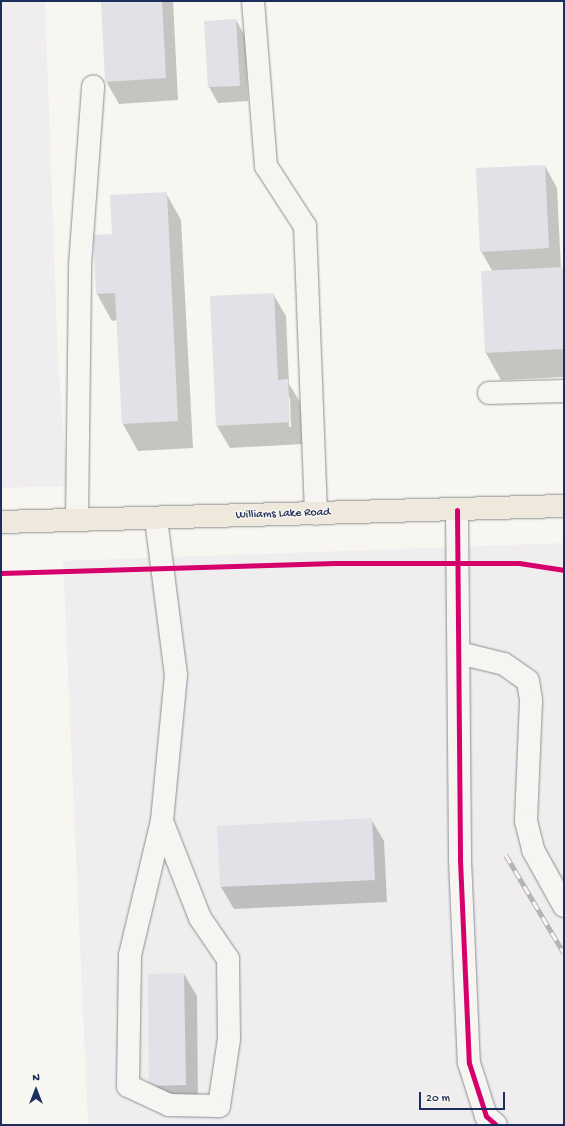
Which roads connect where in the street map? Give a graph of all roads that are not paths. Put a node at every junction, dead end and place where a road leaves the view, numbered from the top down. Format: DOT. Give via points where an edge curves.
graph roads {
  1 [pos="252,1"];
  2 [pos="93,86"];
  3 [pos="564,391"];
  4 [pos="489,393"];
  5 [pos="564,506"];
  6 [pos="457,510"];
  7 [pos="316,514"];
  8 [pos="156,519"];
  9 [pos="77,520"];
  10 [pos="1,522"];
  11 [pos="459,653"];
  12 [pos="162,821"];
  13 [pos="564,906"];
  14 [pos="496,1125"];
  1 -- 7 [label="street" via="266,166 305,226"];
  2 -- 9 [label="street" via="80,265"];
  3 -- 4 [label="street"];
  5 -- 6 [label="main road, Williams Lake Road"];
  6 -- 7 [label="main road, Williams Lake Road"];
  6 -- 11 [label="street"];
  7 -- 8 [label="main road, Williams Lake Road"];
  8 -- 9 [label="main road, Williams Lake Road"];
  8 -- 12 [label="street" via="176,675"];
  9 -- 10 [label="main road, Williams Lake Road"];
  11 -- 13 [label="street" via="504,664 528,681 531,701 526,820 533,850"];
  11 -- 14 [label="street" via="460,860 469,1063 486,1116"];
  12 -- 12 [label="street" via="200,918 228,959 229,1040 219,1106 169,1105 128,1086 130,955"];
}
